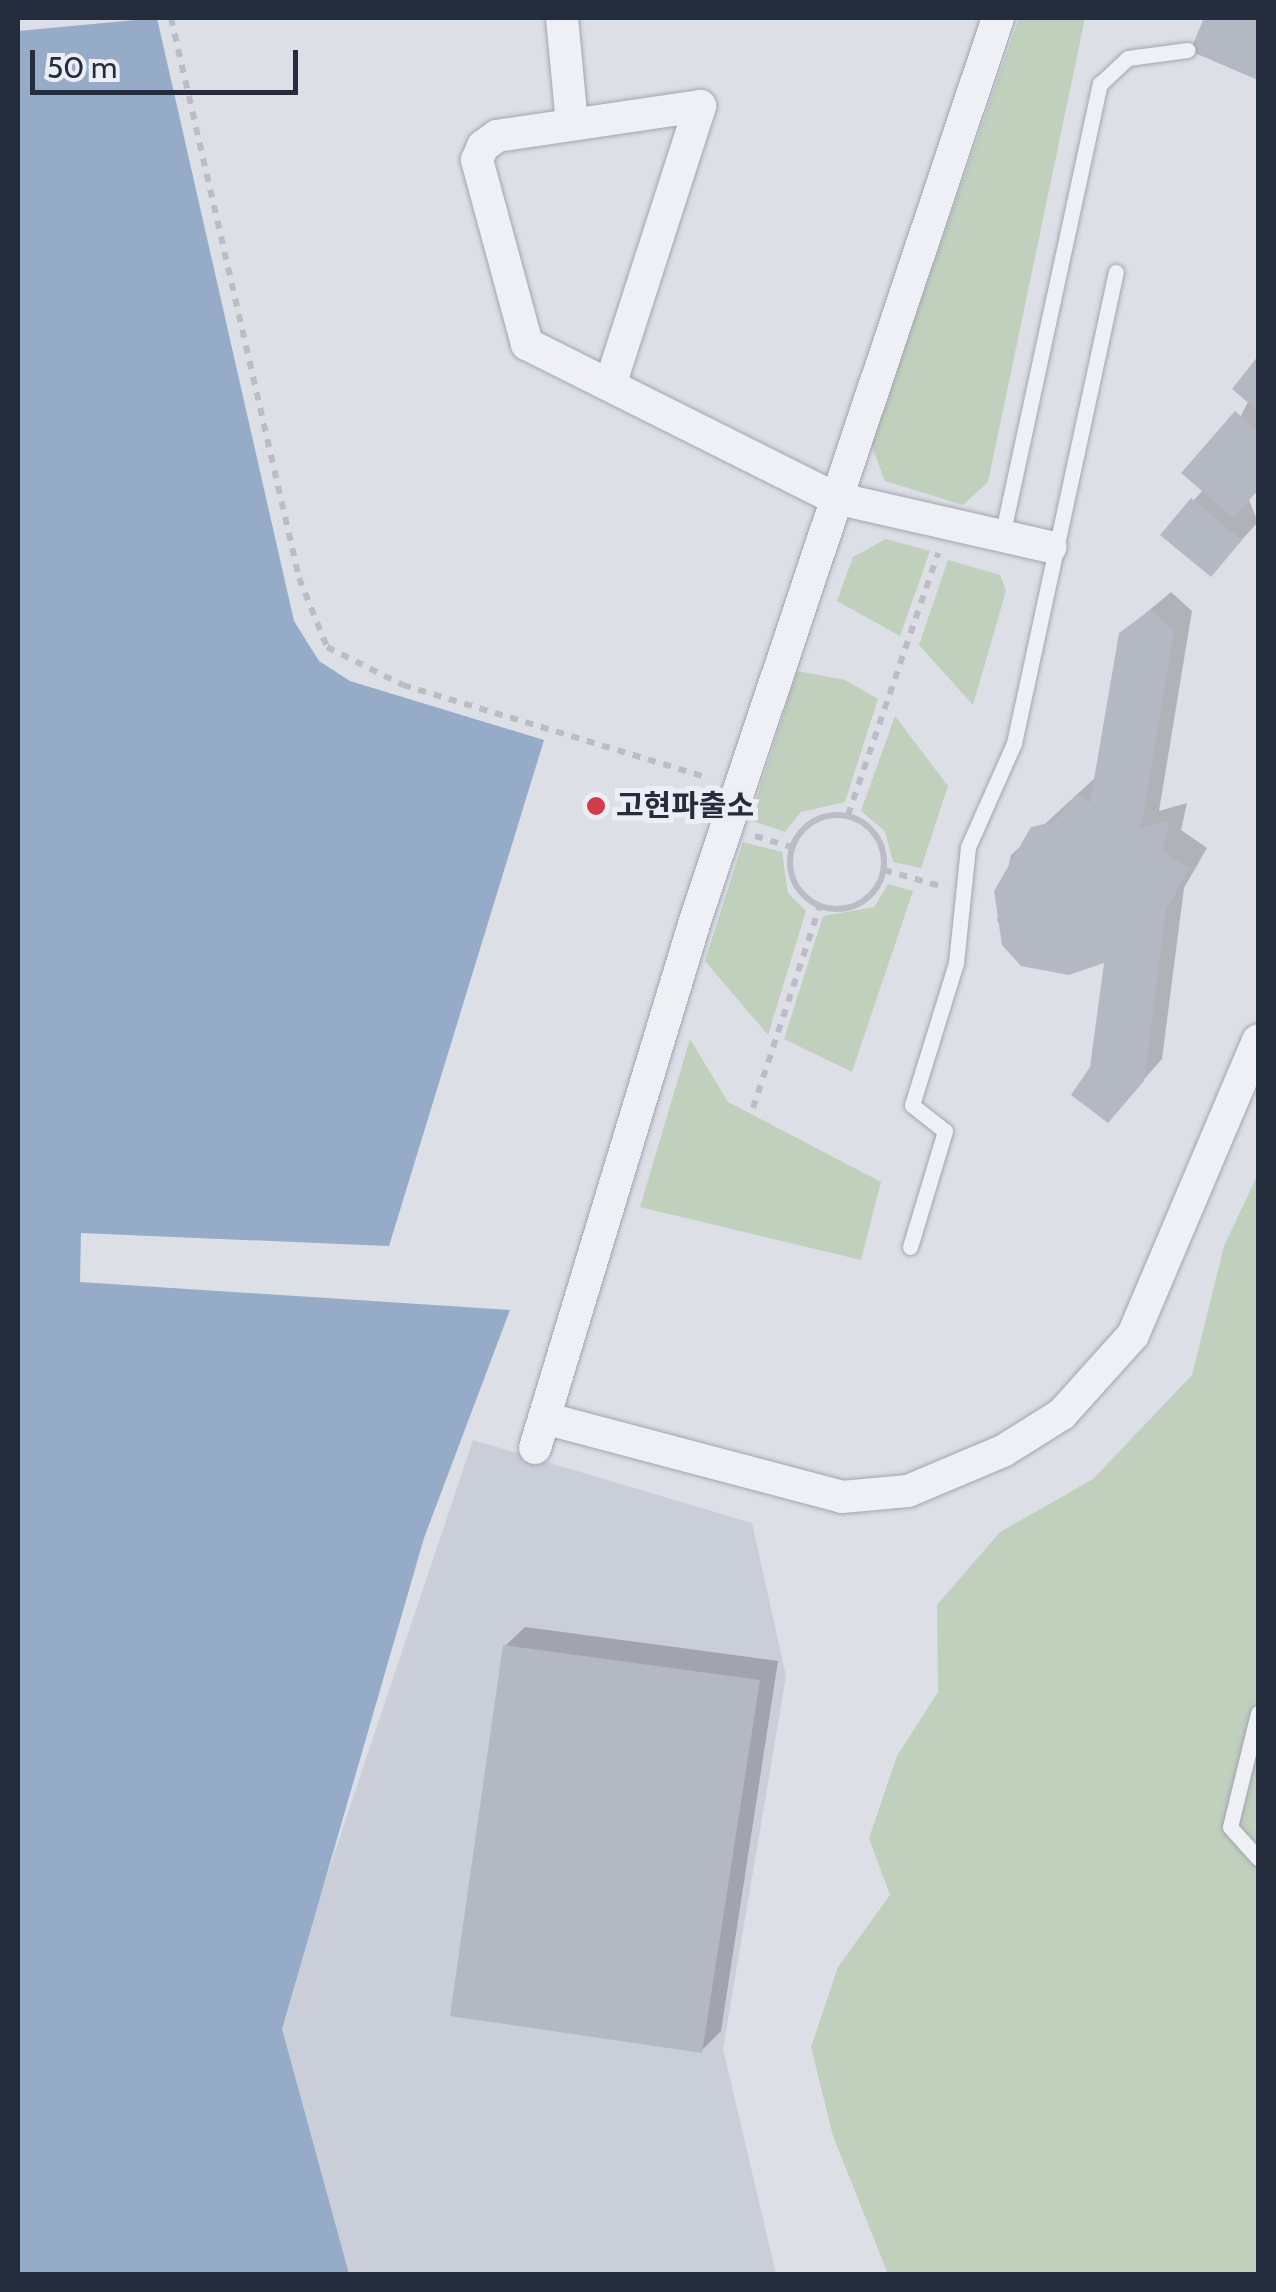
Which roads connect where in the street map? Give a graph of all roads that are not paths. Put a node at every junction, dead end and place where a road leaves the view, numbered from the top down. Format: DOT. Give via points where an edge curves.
graph roads {
  1 [pos="562,18"];
  2 [pos="998,18"];
  3 [pos="1187,50"];
  4 [pos="572,124"];
  5 [pos="1116,272"];
  6 [pos="612,379"];
  7 [pos="849,458"];
  8 [pos="835,498"];
  9 [pos="882,509"];
  10 [pos="1002,536"];
  11 [pos="821,539"];
  12 [pos="1051,547"];
  13 [pos="1258,1040"];
  14 [pos="910,1248"];
  15 [pos="555,1383"];
  16 [pos="581,1429"];
  17 [pos="1258,1713"];
  18 [pos="1258,1858"];
  1 -- 4 [label="street"];
  2 -- 7 [label="street"];
  3 -- 10 [label="lane" via="1128,58 1100,84"];
  4 -- 6 [label="street" via="496,136 478,160 527,344"];
  4 -- 6 [label="street" via="696,105 704,112"];
  5 -- 12 [label="lane"];
  6 -- 8 [label="street"];
  7 -- 8 [label="street"];
  7 -- 9 [label="street"];
  8 -- 9 [label="street"];
  8 -- 11 [label="street"];
  9 -- 10 [label="street"];
  9 -- 11 [label="street"];
  10 -- 12 [label="street"];
  11 -- 15 [label="street"];
  12 -- 14 [label="lane" via="1014,743 968,847 956,963 912,1106 945,1131"];
  13 -- 16 [label="street" via="1133,1336 1062,1414 1003,1451 908,1491 842,1497"];
  15 -- 16 [label="street"];
  15 -- 16 [label="street" via="540,1433"];
  17 -- 18 [label="lane" via="1230,1827"];
}
